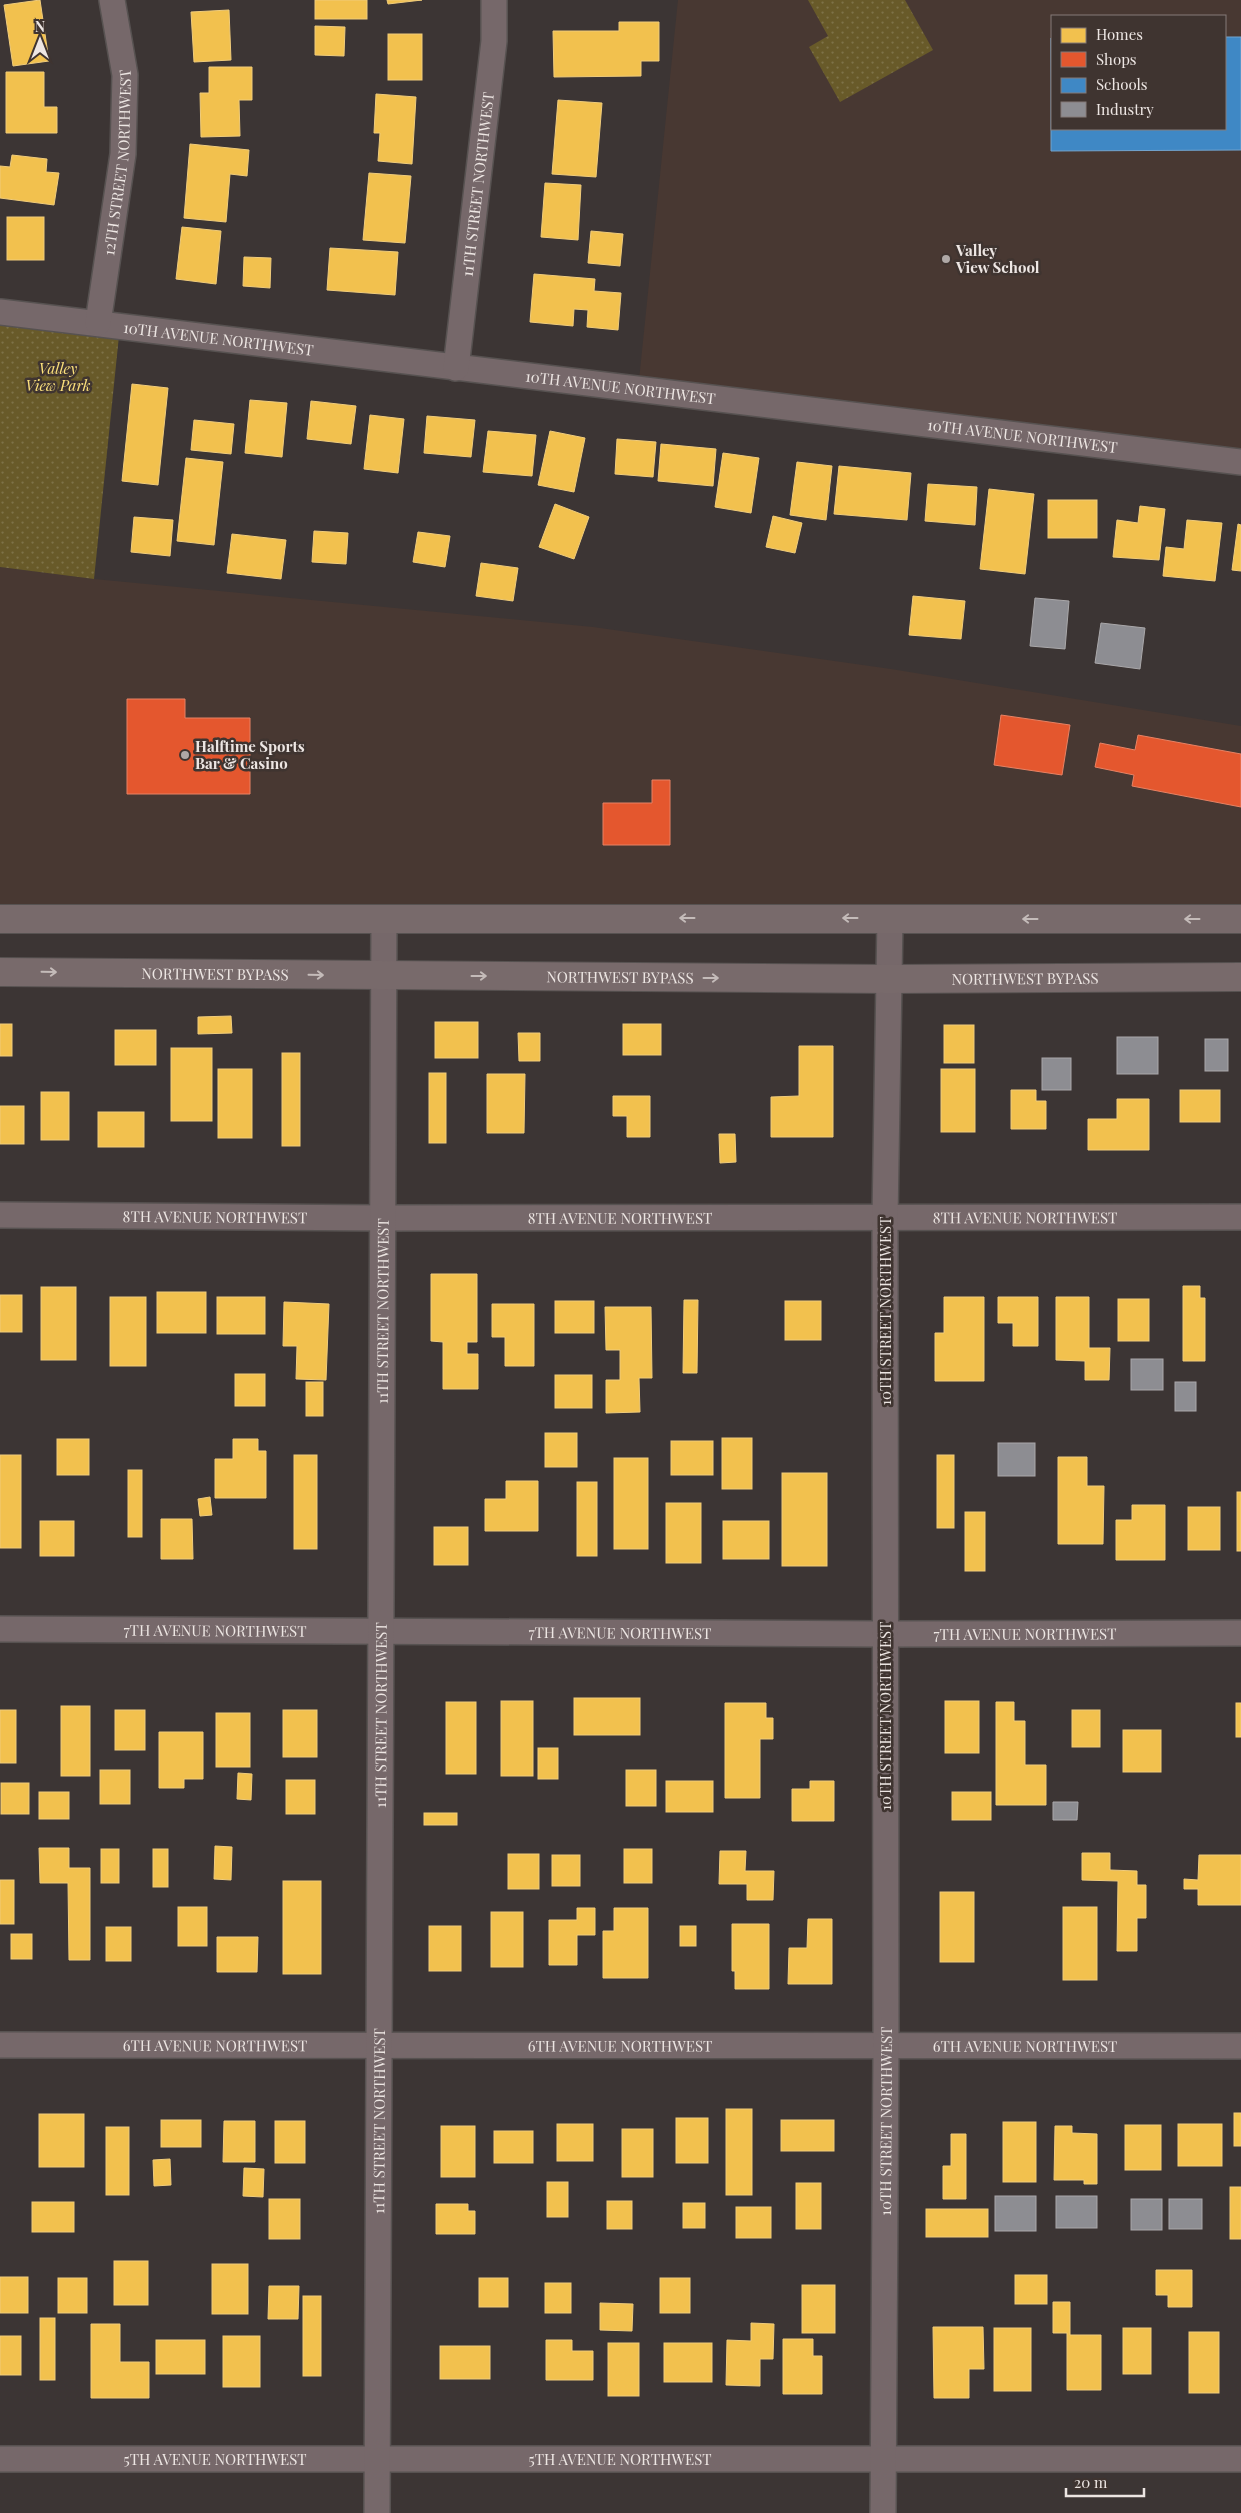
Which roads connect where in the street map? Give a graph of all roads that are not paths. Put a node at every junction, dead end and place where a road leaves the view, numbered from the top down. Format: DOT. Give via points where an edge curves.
graph roads {
  1 [pos="112,0"];
  2 [pos="494,0"];
  3 [pos="0,312"];
  4 [pos="98,323"];
  5 [pos="456,368"];
  6 [pos="1241,462"];
  7 [pos="384,918"];
  8 [pos="890,918"];
  9 [pos="1241,919"];
  10 [pos="0,920"];
  11 [pos="0,972"];
  12 [pos="384,976"];
  13 [pos="1241,977"];
  14 [pos="889,979"];
  15 [pos="0,1215"];
  16 [pos="1241,1217"];
  17 [pos="384,1218"];
  18 [pos="885,1218"];
  19 [pos="0,1629"];
  20 [pos="379,1630"];
  21 [pos="1241,1633"];
  22 [pos="885,1634"];
  23 [pos="380,2044"];
  24 [pos="0,2045"];
  25 [pos="886,2046"];
  26 [pos="1241,2046"];
  27 [pos="0,2459"];
  28 [pos="377,2459"];
  29 [pos="883,2459"];
  30 [pos="1241,2460"];
  31 [pos="376,2513"];
  32 [pos="883,2513"];
  1 -- 4 [label="street, 12TH STREET NORTHWEST" via="125,75 123,154"];
  2 -- 5 [label="street, 11TH STREET NORTHWEST" via="494,42"];
  3 -- 4 [label="street, 10TH AVENUE NORTHWEST"];
  4 -- 5 [label="street, 10TH AVENUE NORTHWEST"];
  5 -- 6 [label="street, 10TH AVENUE NORTHWEST"];
  8 -- 7 [label="main road, one-way"];
  7 -- 10 [label="main road"];
  7 -- 12 [label="street, 11TH STREET NORTHWEST"];
  9 -- 8 [label="main road, one-way"];
  8 -- 14 [label="street, 10TH STREET NORTHWEST"];
  11 -- 12 [label="main road, NORTHWEST BYPASS, one-way"];
  12 -- 14 [label="main road, NORTHWEST BYPASS, one-way"];
  12 -- 17 [label="street, 11TH STREET NORTHWEST"];
  13 -- 14 [label="main road, NORTHWEST BYPASS"];
  14 -- 18 [label="street, 10TH STREET NORTHWEST"];
  15 -- 17 [label="street, 8TH AVENUE NORTHWEST"];
  16 -- 18 [label="street, 8TH AVENUE NORTHWEST"];
  17 -- 18 [label="street, 8TH AVENUE NORTHWEST"];
  17 -- 20 [label="street, 11TH STREET NORTHWEST"];
  18 -- 22 [label="street, 10TH STREET NORTHWEST"];
  19 -- 20 [label="street, 7TH AVENUE NORTHWEST"];
  20 -- 22 [label="street, 7TH AVENUE NORTHWEST"];
  20 -- 23 [label="street, 11TH STREET NORTHWEST"];
  21 -- 22 [label="street, 7TH AVENUE NORTHWEST"];
  22 -- 25 [label="street, 10TH STREET NORTHWEST"];
  23 -- 24 [label="street, 6TH AVENUE NORTHWEST"];
  23 -- 25 [label="street, 6TH AVENUE NORTHWEST"];
  23 -- 28 [label="street, 11TH STREET NORTHWEST"];
  25 -- 26 [label="street, 6TH AVENUE NORTHWEST"];
  25 -- 29 [label="street, 10TH STREET NORTHWEST"];
  27 -- 28 [label="street, 5TH AVENUE NORTHWEST"];
  28 -- 29 [label="street, 5TH AVENUE NORTHWEST"];
  28 -- 31 [label="street, 11TH STREET NORTHWEST"];
  29 -- 30 [label="street, 5TH AVENUE NORTHWEST"];
  29 -- 32 [label="street, 10TH STREET NORTHWEST"];
}
